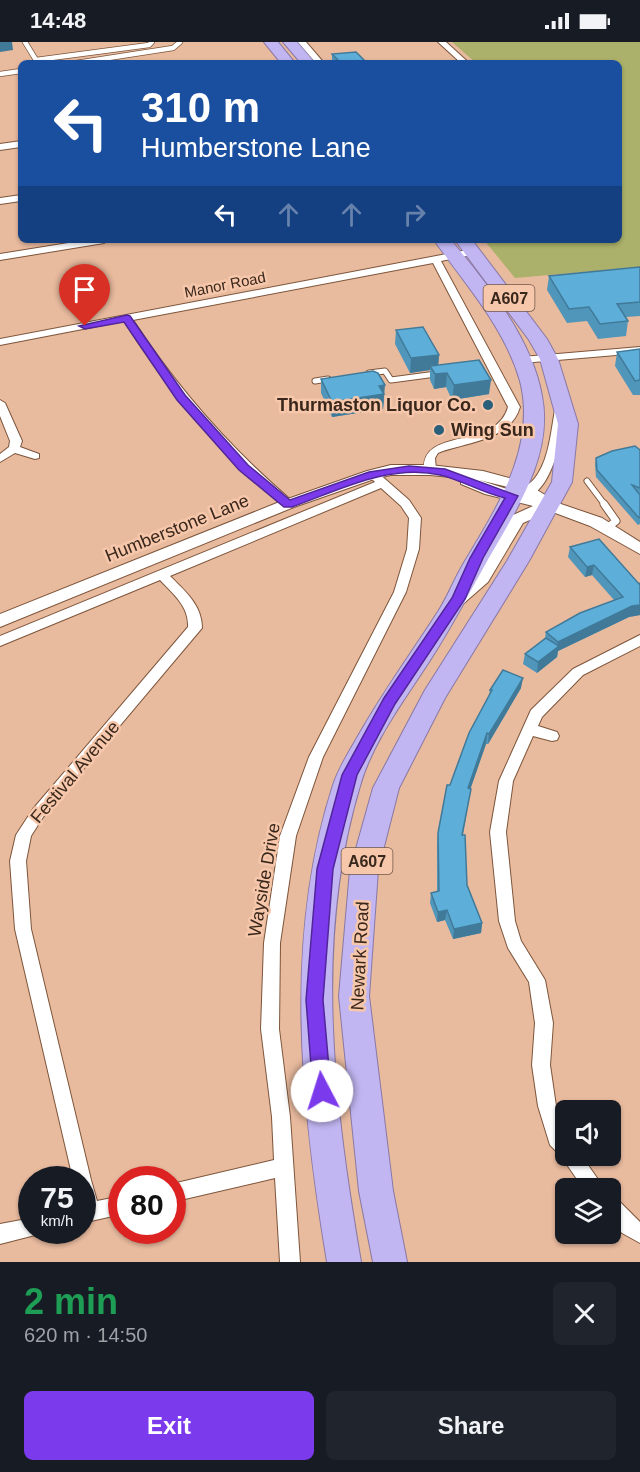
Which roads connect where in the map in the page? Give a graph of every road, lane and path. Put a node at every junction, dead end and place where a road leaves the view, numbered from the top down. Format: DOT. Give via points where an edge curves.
graph roads {
  1 [pos="25,42"];
  2 [pos="152,42"];
  3 [pos="180,42"];
  4 [pos="271,42"];
  5 [pos="442,42"];
  6 [pos="301,53"];
  7 [pos="95,60"];
  8 [pos="286,60"];
  9 [pos="314,60"];
  10 [pos="462,60"];
  11 [pos="18,71"];
  12 [pos="0,74"];
  13 [pos="18,144"];
  14 [pos="0,147"];
  15 [pos="18,198"];
  16 [pos="0,201"];
  17 [pos="83,243"];
  18 [pos="449,243"];
  19 [pos="464,249"];
  20 [pos="5,254"];
  21 [pos="436,260"];
  22 [pos="127,318"];
  23 [pos="0,342"];
  24 [pos="640,350"];
  25 [pos="549,359"];
  26 [pos="522,360"];
  27 [pos="361,374"];
  28 [pos="443,374"];
  29 [pos="338,378"];
  30 [pos="315,381"];
  31 [pos="562,402"];
  32 [pos="0,403"];
  33 [pos="14,449"];
  34 [pos="35,456"];
  35 [pos="0,459"];
  36 [pos="436,470"];
  37 [pos="378,479"];
  38 [pos="587,481"];
  39 [pos="534,492"];
  40 [pos="288,504"];
  41 [pos="607,528"];
  42 [pos="638,544"];
  43 [pos="162,575"];
  44 [pos="458,599"];
  45 [pos="0,621"];
  46 [pos="640,640"];
  47 [pos="0,641"];
  48 [pos="529,729"];
  49 [pos="552,736"];
  50 [pos="555,1132"];
  51 [pos="79,1166"];
  52 [pos="578,1166"];
  53 [pos="285,1167"];
  54 [pos="587,1178"];
  55 [pos="186,1190"];
  56 [pos="621,1218"];
  57 [pos="18,1230"];
  58 [pos="640,1233"];
  59 [pos="0,1234"];
  60 [pos="290,1262"];
  61 [pos="344,1262"];
  62 [pos="390,1262"];
  1 -- 2 [label="lane" via="36,60 42,60"];
  3 -- 7 [label="lane" via="173,48"];
  4 -- 8 [label="highway"];
  5 -- 10 [label="street"];
  6 -- 9 [label="street"];
  11 -- 12 [label="lane"];
  13 -- 14 [label="street"];
  15 -- 16 [label="street"];
  17 -- 20 [label="street"];
  18 -- 19 [label="highway, A607"];
  19 -- 21 [label="street, Manor Road"];
  19 -- 25 [label="highway, A607" via="523,318"];
  19 -- 26 [label="highway, A607"];
  21 -- 22 [label="street, Manor Road"];
  21 -- 36 [label="street" via="488,368 514,407 512,420 501,429 434,451 429,458"];
  22 -- 23 [label="street, Manor Road"];
  22 -- 40 [label="street" via="181,398 243,467"];
  24 -- 25 [label="street"];
  25 -- 26 [label="street"];
  25 -- 31 [label="highway, A607"];
  26 -- 39 [label="highway, Newark Road / A607" via="534,399"];
  27 -- 28 [label="lane" via="384,371 390,380"];
  29 -- 30 [label="lane"];
  31 -- 39 [label="street" via="549,459"];
  31 -- 39 [label="highway, A607" via="568,424"];
  32 -- 33 [label="street" via="16,441"];
  33 -- 34 [label="street"];
  33 -- 35 [label="street"];
  36 -- 37 [label="street, Humberstone Lane" via="391,470"];
  36 -- 39 [label="street, Humberstone Lane" via="491,491"];
  37 -- 40 [label="street, Humberstone Lane"];
  37 -- 43 [label="street"];
  37 -- 53 [label="street, Wayside Drive" via="405,503 415,518 413,549 400,591 313,766 288,836 272,943 270,1029"];
  38 -- 41 [label="lane" via="616,521"];
  39 -- 41 [label="street, Humberstone Lane"];
  39 -- 44 [label="street, A607" via="482,578"];
  39 -- 44 [label="highway, Newark Road / A607" via="477,558"];
  39 -- 62 [label="highway, Newark Road / A607" via="386,788 364,870 354,996 376,1191"];
  40 -- 45 [label="street, Humberstone Lane"];
  41 -- 42 [label="street, Humberstone Lane"];
  43 -- 47 [label="street"];
  43 -- 51 [label="street, Festival Avenue" via="192,609 195,628 38,813 24,835 18,861 23,929"];
  44 -- 61 [label="highway, Newark Road / A607" via="389,702 350,775 325,869 315,1000 330,1182"];
  46 -- 48 [label="street" via="578,672 536,714"];
  48 -- 49 [label="street"];
  48 -- 50 [label="street" via="506,781 498,832 507,921 514,943 537,980 544,1023 541,1065"];
  52 -- 54 [label="street"];
  53 -- 55 [label="street"];
  53 -- 60 [label="street, Wayside Drive"];
  56 -- 58 [label="street"];
  57 -- 59 [label="street"];
}
